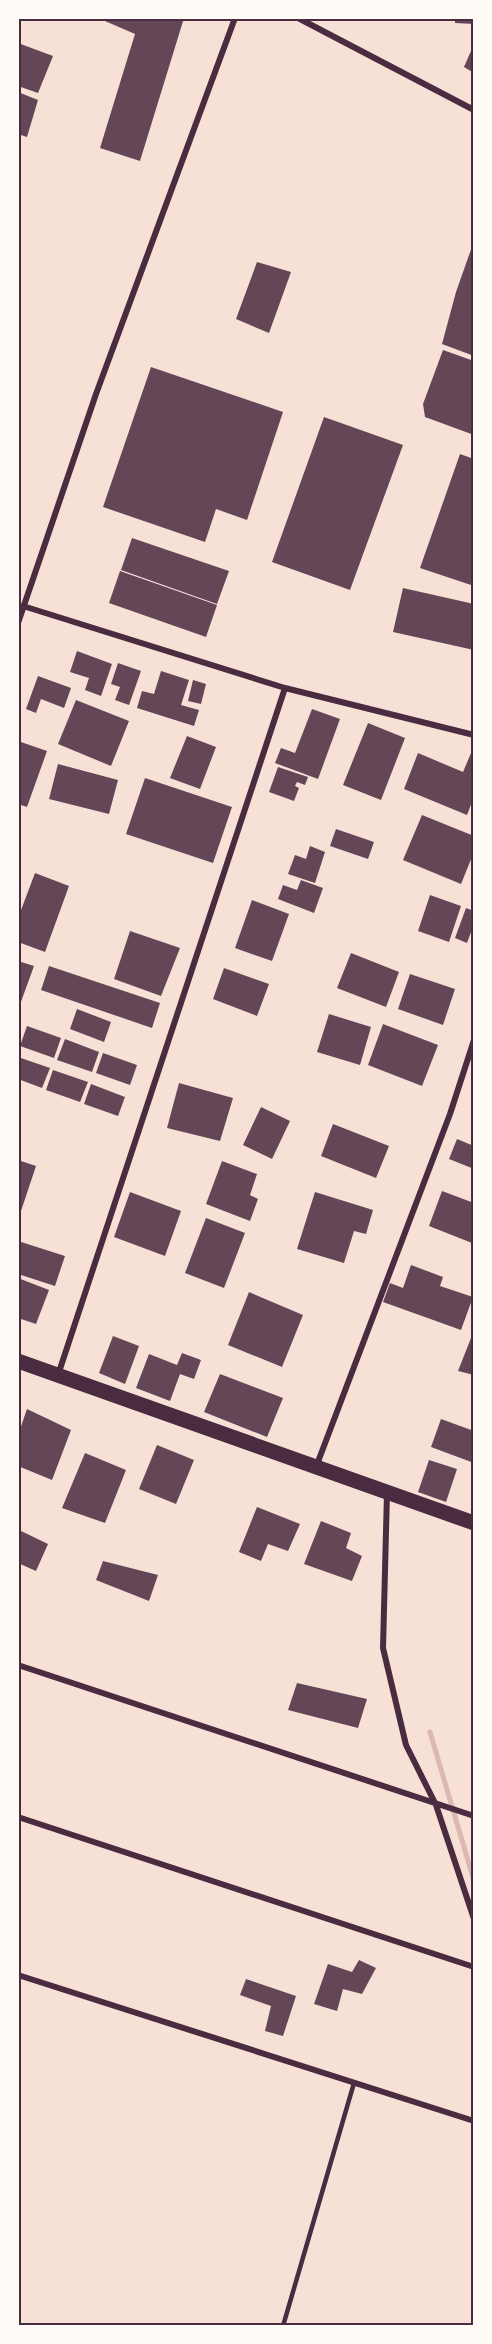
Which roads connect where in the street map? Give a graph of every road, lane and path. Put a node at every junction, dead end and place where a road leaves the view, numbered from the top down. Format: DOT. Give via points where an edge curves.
graph roads {
  1 [pos="235,18"];
  2 [pos="298,18"];
  3 [pos="474,110"];
  4 [pos="23,606"];
  5 [pos="18,623"];
  6 [pos="285,688"];
  7 [pos="474,735"];
  8 [pos="474,1040"];
  9 [pos="18,1361"];
  10 [pos="58,1376"];
  11 [pos="316,1467"];
  12 [pos="387,1492"];
  13 [pos="474,1523"];
  14 [pos="18,1665"];
  15 [pos="436,1805"];
  16 [pos="474,1816"];
  17 [pos="18,1817"];
  18 [pos="474,1919"];
  19 [pos="474,1966"];
  20 [pos="18,1975"];
  21 [pos="354,2083"];
  22 [pos="474,2121"];
  23 [pos="284,2326"];
  1 -- 4 [label="street" via="96,394"];
  2 -- 3 [label="street"];
  4 -- 5 [label="street"];
  4 -- 6 [label="street"];
  6 -- 7 [label="street"];
  6 -- 10 [label="street"];
  8 -- 11 [label="street" via="450,1114"];
  9 -- 10 [label="main road"];
  10 -- 11 [label="main road"];
  11 -- 12 [label="main road"];
  12 -- 13 [label="main road"];
  12 -- 15 [label="street" via="383,1648 406,1745"];
  14 -- 15 [label="street"];
  15 -- 16 [label="street"];
  15 -- 18 [label="street"];
  17 -- 19 [label="street"];
  20 -- 21 [label="street"];
  21 -- 22 [label="street"];
  21 -- 23 [label="lane"];
}
